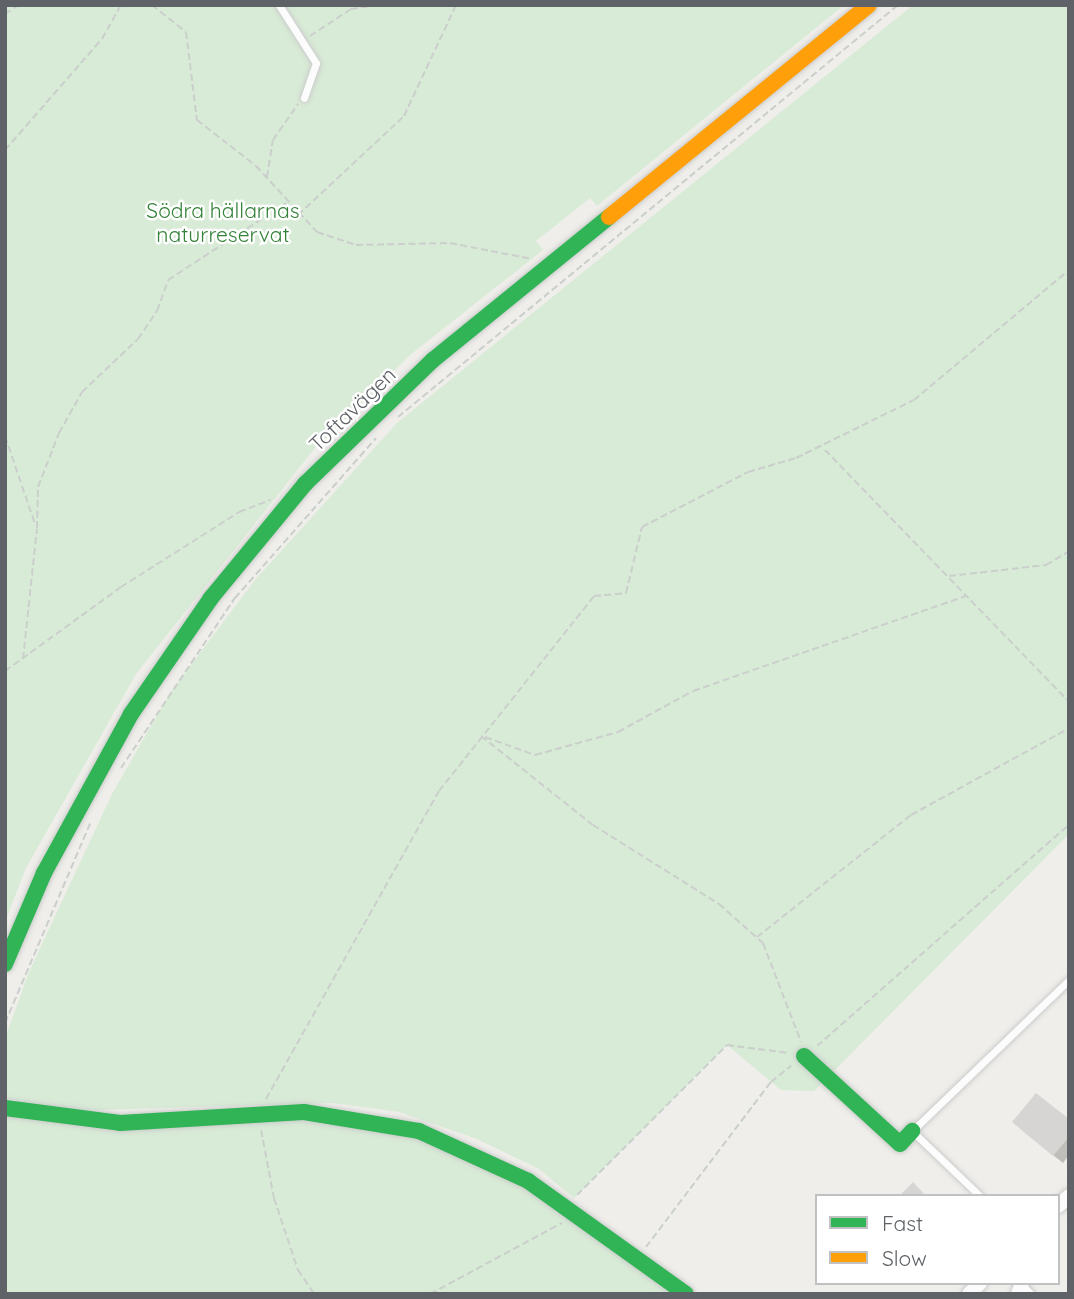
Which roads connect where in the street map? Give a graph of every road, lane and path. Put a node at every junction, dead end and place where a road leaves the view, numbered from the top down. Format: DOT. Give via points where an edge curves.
graph roads {
  1 [pos="19,5"];
  2 [pos="121,5"];
  3 [pos="152,5"];
  4 [pos="279,5"];
  5 [pos="379,5"];
  6 [pos="456,5"];
  7 [pos="869,5"];
  8 [pos="898,5"];
  9 [pos="5,14"];
  10 [pos="304,41"];
  11 [pos="304,99"];
  12 [pos="5,150"];
  13 [pos="267,178"];
  14 [pos="286,203"];
  15 [pos="297,216"];
  16 [pos="544,268"];
  17 [pos="1069,270"];
  18 [pos="390,424"];
  19 [pos="381,433"];
  20 [pos="5,436"];
  21 [pos="825,450"];
  22 [pos="282,495"];
  23 [pos="37,528"];
  24 [pos="1069,551"];
  25 [pos="948,577"];
  26 [pos="966,596"];
  27 [pos="23,660"];
  28 [pos="5,671"];
  29 [pos="1069,702"];
  30 [pos="1069,728"];
  31 [pos="481,736"];
  32 [pos="114,779"];
  33 [pos="97,809"];
  34 [pos="1069,825"];
  35 [pos="756,937"];
  36 [pos="5,964"];
  37 [pos="1069,980"];
  38 [pos="5,1023"];
  39 [pos="804,1056"];
  40 [pos="5,1108"];
  41 [pos="258,1115"];
  42 [pos="912,1132"];
  43 [pos="977,1194"];
  44 [pos="566,1213"];
  45 [pos="637,1259"];
  46 [pos="314,1294"];
  47 [pos="430,1294"];
  48 [pos="686,1294"];
  1 -- 9 [label="path"];
  2 -- 12 [label="path" via="102,39"];
  3 -- 13 [label="path" via="186,32 190,103 197,120"];
  4 -- 10 [label="lane"];
  5 -- 10 [label="path" via="351,9"];
  6 -- 15 [label="path" via="404,116"];
  7 -- 16 [label="main road, Toftavägen"];
  8 -- 18 [label="path"];
  10 -- 11 [label="lane" via="316,63"];
  11 -- 13 [label="path" via="273,140"];
  13 -- 14 [label="path"];
  14 -- 15 [label="path"];
  14 -- 23 [label="path" via="168,280 157,312 82,392 59,433 38,487"];
  15 -- 16 [label="path" via="344,243 500,248"];
  16 -- 36 [label="main road, Toftavägen" via="368,420 296,494 211,598 94,776"];
  17 -- 31 [label="path" via="914,400 796,458 748,472 642,527 626,593 594,596"];
  19 -- 32 [label="path" via="235,598"];
  20 -- 23 [label="path"];
  21 -- 25 [label="path"];
  22 -- 27 [label="path" via="239,512 132,580"];
  23 -- 27 [label="path"];
  24 -- 25 [label="path" via="1046,565"];
  25 -- 26 [label="path"];
  26 -- 29 [label="path"];
  26 -- 31 [label="path" via="693,691 618,732 535,755"];
  27 -- 28 [label="path"];
  30 -- 35 [label="path" via="911,815"];
  31 -- 35 [label="path" via="593,825 719,904"];
  31 -- 41 [label="path" via="390,870"];
  33 -- 38 [label="path"];
  34 -- 39 [label="path"];
  35 -- 39 [label="path"];
  37 -- 42 [label="lane"];
  39 -- 42 [label="main road" via="900,1144"];
  39 -- 44 [label="path" via="727,1045"];
  39 -- 45 [label="path" via="771,1082"];
  40 -- 41 [label="main road" via="120,1123"];
  41 -- 44 [label="main road" via="362,1117 419,1131 528,1181"];
  41 -- 46 [label="path" via="274,1198 298,1270"];
  42 -- 43 [label="lane"];
  44 -- 45 [label="main road"];
  44 -- 47 [label="path"];
  45 -- 48 [label="main road"];
}
